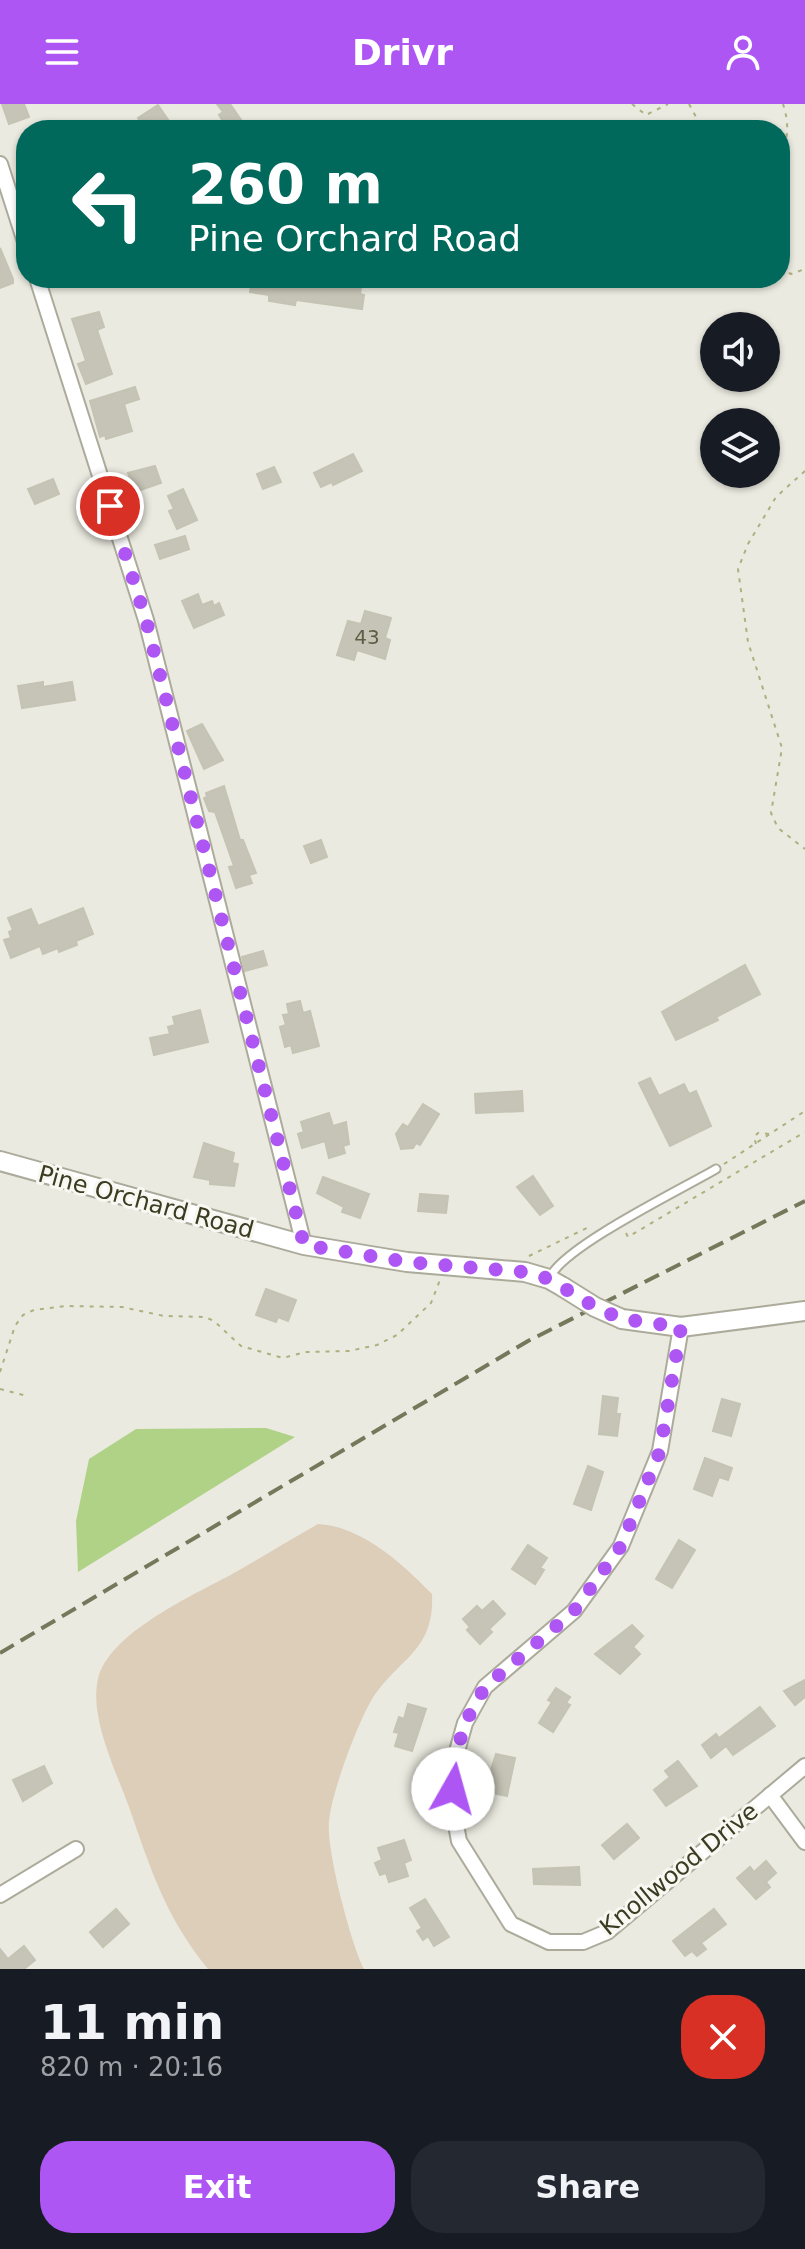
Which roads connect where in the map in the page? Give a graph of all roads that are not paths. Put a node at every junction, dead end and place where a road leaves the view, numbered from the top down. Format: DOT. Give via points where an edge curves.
graph roads {
  1 [pos="0,164"];
  2 [pos="16,214"];
  3 [pos="40,288"];
  4 [pos="0,1161"];
  5 [pos="716,1169"];
  6 [pos="304,1245"];
  7 [pos="556,1283"];
  8 [pos="805,1311"];
  9 [pos="681,1327"];
  10 [pos="805,1766"];
  11 [pos="770,1795"];
  12 [pos="805,1842"];
  13 [pos="76,1849"];
  14 [pos="0,1895"];
  1 -- 2 [label="street"];
  3 -- 6 [label="street" via="146,620"];
  4 -- 6 [label="street, Pine Orchard Road"];
  5 -- 7 [label="lane" via="568,1255 555,1266"];
  6 -- 7 [label="street, Pine Orchard Road" via="351,1255 514,1271"];
  7 -- 9 [label="street, Pine Orchard Road, bridge" via="622,1319"];
  8 -- 9 [label="street, Pine Orchard Road"];
  9 -- 11 [label="street, Knollwood Drive" via="660,1451 621,1546 574,1611 485,1687 465,1723 452,1769 459,1841 511,1924 549,1942 583,1942 607,1932"];
  10 -- 11 [label="street, Knollwood Drive"];
  11 -- 12 [label="street"];
  13 -- 14 [label="street"];
}
